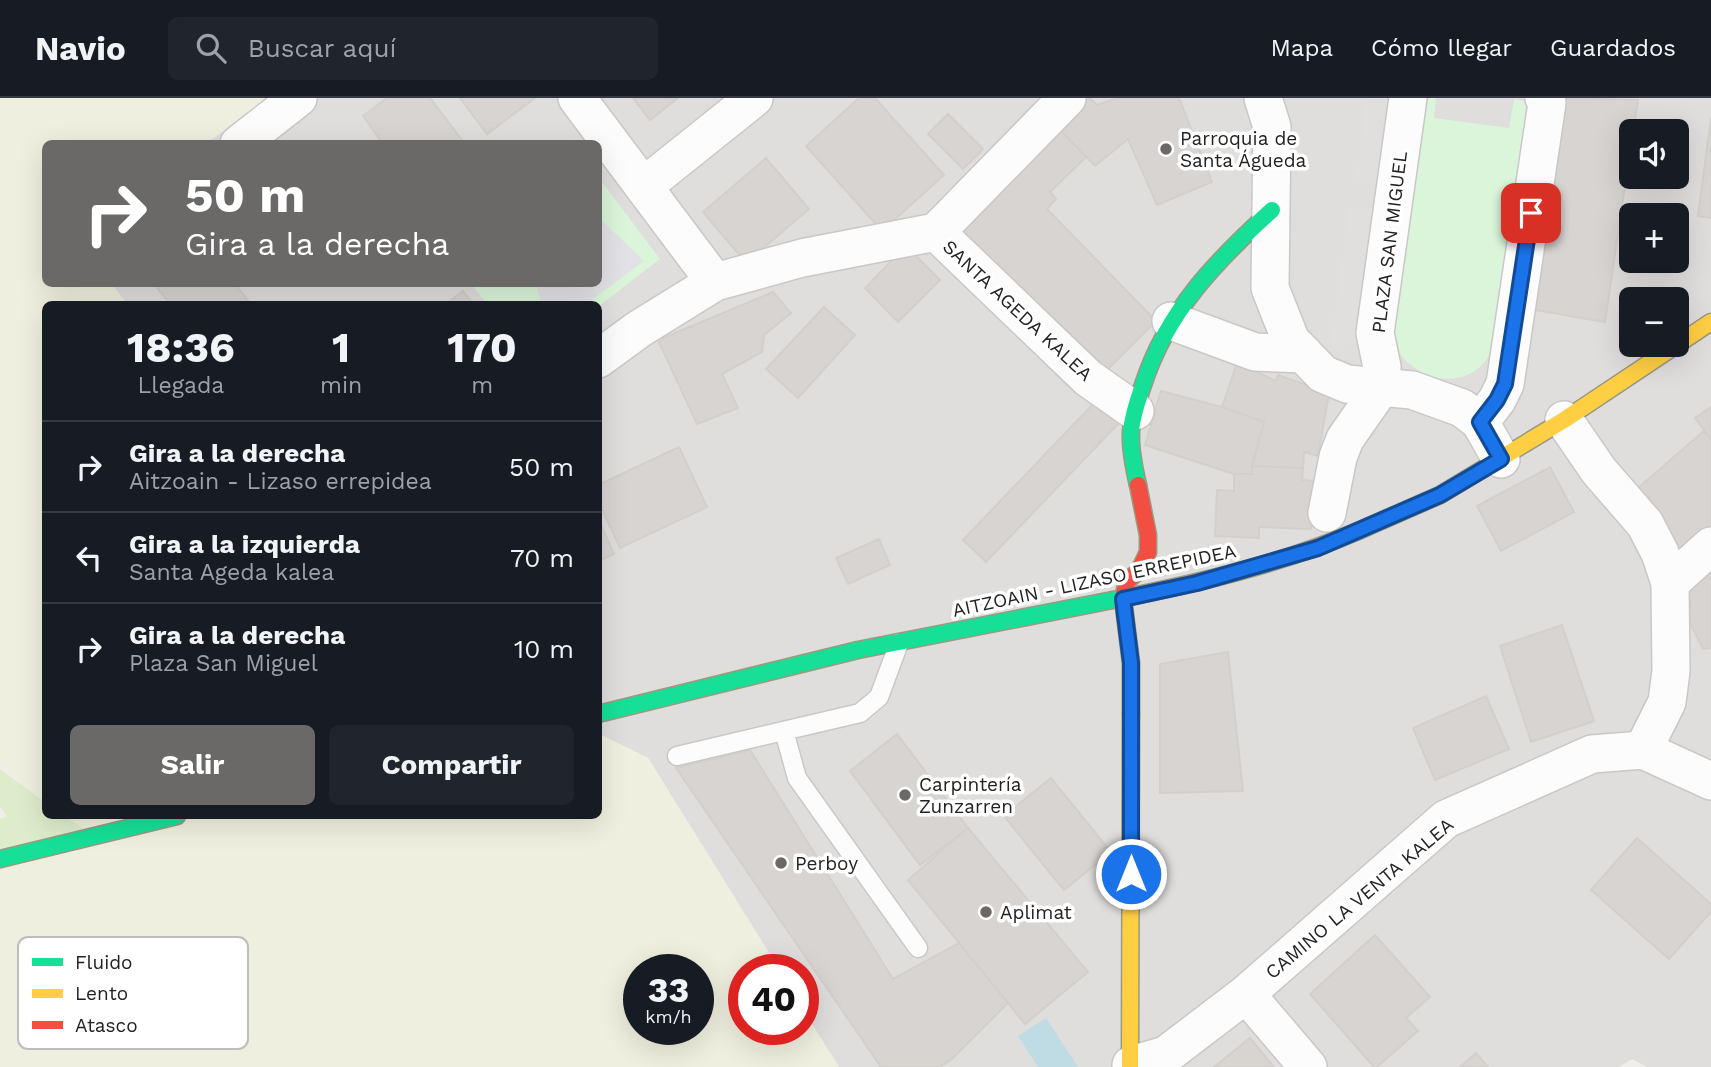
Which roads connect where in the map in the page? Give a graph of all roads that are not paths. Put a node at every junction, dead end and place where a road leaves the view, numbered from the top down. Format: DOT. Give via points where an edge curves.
graph roads {
  1 [pos="298,98"];
  2 [pos="578,98"];
  3 [pos="754,98"];
  4 [pos="1067,98"];
  5 [pos="1263,98"];
  6 [pos="1408,98"];
  7 [pos="1545,98"];
  8 [pos="244,140"];
  9 [pos="643,186"];
  10 [pos="1272,210"];
  11 [pos="936,232"];
  12 [pos="715,282"];
  13 [pos="1171,321"];
  14 [pos="1711,322"];
  15 [pos="1304,354"];
  16 [pos="602,356"];
  17 [pos="1382,386"];
  18 [pos="1135,411"];
  19 [pos="1564,420"];
  20 [pos="1480,422"];
  21 [pos="1501,459"];
  22 [pos="1327,513"];
  23 [pos="1711,546"];
  24 [pos="1670,583"];
  25 [pos="1123,599"];
  26 [pos="899,642"];
  27 [pos="602,713"];
  28 [pos="784,731"];
  29 [pos="1643,750"];
  30 [pos="677,756"];
  31 [pos="1711,781"];
  32 [pos="165,819"];
  33 [pos="0,859"];
  34 [pos="918,948"];
  35 [pos="1246,994"];
  36 [pos="1131,1066"];
  37 [pos="1308,1067"];
  1 -- 8 [label="street"];
  2 -- 9 [label="street"];
  3 -- 9 [label="street"];
  4 -- 11 [label="street, SANTA AGEDA KALEA"];
  5 -- 10 [label="street" via="1272,127"];
  6 -- 17 [label="street, PLAZA SAN MIGUEL" via="1375,333"];
  7 -- 20 [label="street" via="1505,384"];
  9 -- 12 [label="street"];
  10 -- 13 [label="street" via="1225,253"];
  10 -- 15 [label="street" via="1270,288 1291,341"];
  11 -- 12 [label="street, SANTA AGEDA KALEA" via="802,258"];
  11 -- 18 [label="street, SANTA AGEDA KALEA" via="1088,378"];
  12 -- 16 [label="street, SANTA AGEDA KALEA"];
  13 -- 15 [label="street" via="1255,352"];
  13 -- 18 [label="street" via="1152,358"];
  14 -- 19 [label="street, AITZOAIN - LIZASO ERREPIDEA"];
  15 -- 17 [label="street" via="1323,374 1347,384"];
  17 -- 20 [label="street" via="1412,390 1462,408"];
  17 -- 22 [label="street" via="1345,439"];
  18 -- 25 [label="street" via="1133,461 1149,535 1148,552 1139,571 1127,581"];
  19 -- 21 [label="street, AITZOAIN - LIZASO ERREPIDEA"];
  19 -- 24 [label="street" via="1599,471 1645,524"];
  20 -- 21 [label="street"];
  21 -- 25 [label="street, AITZOAIN - LIZASO ERREPIDEA" via="1440,495 1318,548"];
  23 -- 24 [label="street"];
  24 -- 29 [label="street" via="1667,702"];
  25 -- 26 [label="street, AITZOAIN - LIZASO ERREPIDEA"];
  25 -- 36 [label="street" via="1131,663"];
  26 -- 27 [label="street, AITZOAIN - LIZASO ERREPIDEA"];
  26 -- 28 [label="lane" via="879,697 860,713"];
  28 -- 30 [label="lane"];
  28 -- 34 [label="lane" via="797,778"];
  29 -- 31 [label="street"];
  29 -- 35 [label="street, CAMINO LA VENTA KALEA" via="1592,754 1447,818"];
  32 -- 33 [label="street"];
  35 -- 36 [label="street, CAMINO LA VENTA KALEA" via="1166,1055"];
  35 -- 37 [label="street"];
}
